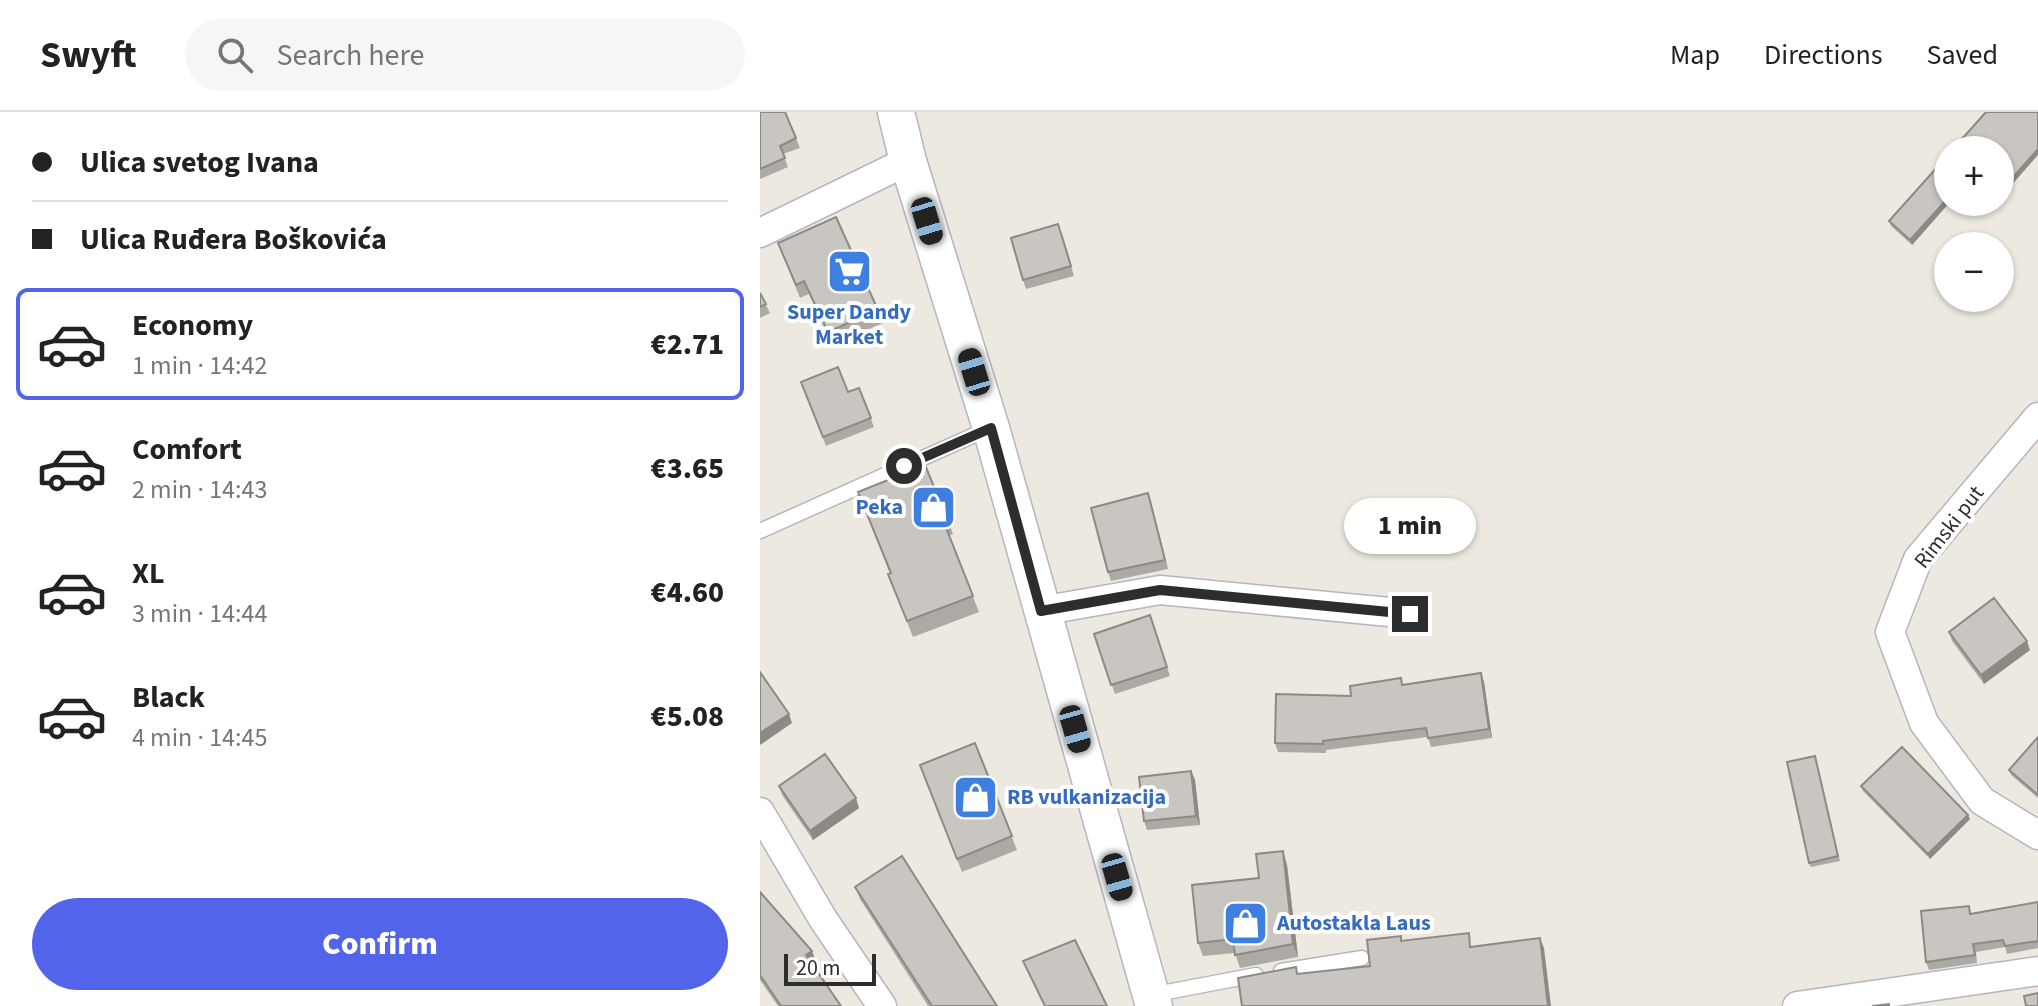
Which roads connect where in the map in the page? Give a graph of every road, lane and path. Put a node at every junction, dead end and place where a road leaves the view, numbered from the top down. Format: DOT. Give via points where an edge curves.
graph roads {
  1 [pos="896,112"];
  2 [pos="908,161"];
  3 [pos="760,233"];
  4 [pos="2038,417"];
  5 [pos="991,428"];
  6 [pos="760,531"];
  7 [pos="1041,611"];
  8 [pos="1410,614"];
  9 [pos="760,812"];
  10 [pos="2038,835"];
  11 [pos="1362,958"];
  12 [pos="2038,971"];
  13 [pos="1152,1000"];
  14 [pos="882,1006"];
  15 [pos="1797,1006"];
  1 -- 2 [label="street"];
  2 -- 3 [label="street"];
  2 -- 5 [label="street"];
  4 -- 10 [label="street, Rimski put" via="1918,559 1890,632 1924,723 1982,801"];
  5 -- 6 [label="lane"];
  5 -- 7 [label="street"];
  7 -- 8 [label="street" via="1160,590"];
  7 -- 13 [label="street"];
  9 -- 14 [label="street"];
  11 -- 13 [label="lane"];
  12 -- 15 [label="street"];
}
